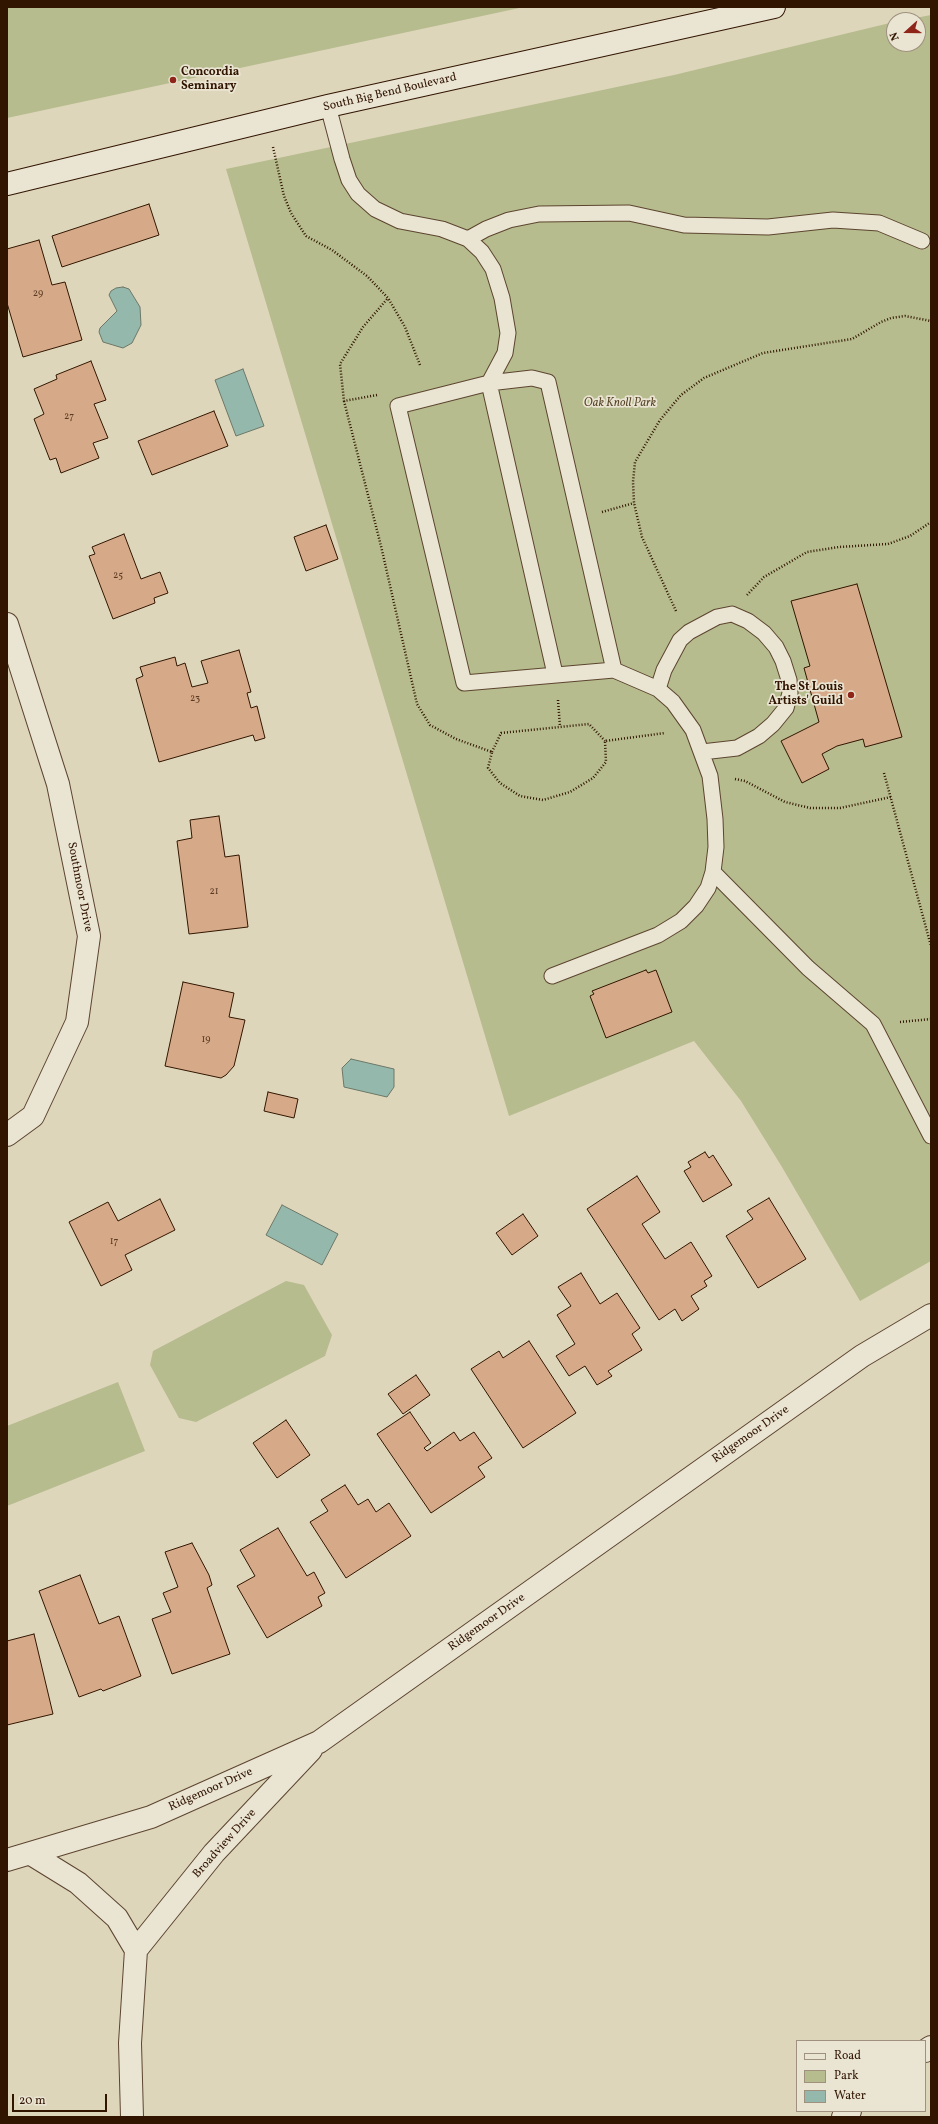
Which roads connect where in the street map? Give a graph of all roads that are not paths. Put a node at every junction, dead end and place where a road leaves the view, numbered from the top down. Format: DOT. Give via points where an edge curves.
graph roads {
  1 [pos="774,7"];
  2 [pos="328,106"];
  3 [pos="7,184"];
  4 [pos="468,239"];
  5 [pos="922,241"];
  6 [pos="488,383"];
  7 [pos="7,624"];
  8 [pos="614,670"];
  9 [pos="555,674"];
  10 [pos="658,689"];
  11 [pos="702,752"];
  12 [pos="713,872"];
  13 [pos="552,976"];
  14 [pos="7,1135"];
  15 [pos="931,1136"];
  16 [pos="931,1315"];
  17 [pos="319,1742"];
  18 [pos="31,1854"];
  19 [pos="7,1860"];
  20 [pos="136,1950"];
  21 [pos="132,2117"];
  1 -- 2 [label="street, South Big Bend Boulevard"];
  2 -- 3 [label="street, South Big Bend Boulevard"];
  2 -- 4 [label="lane" via="349,180 358,194 375,209 400,221 442,229"];
  4 -- 5 [label="lane" via="510,220 539,214 628,213 684,225 768,226 833,220 879,223"];
  4 -- 6 [label="lane" via="482,252 494,270 508,333 505,352"];
  6 -- 8 [label="lane" via="532,378 548,382"];
  6 -- 9 [label="lane"];
  6 -- 9 [label="lane" via="398,406 464,683"];
  7 -- 14 [label="street, Southmoor Drive" via="58,784 89,936 77,1022 33,1116"];
  8 -- 9 [label="lane"];
  8 -- 10 [label="lane"];
  10 -- 11 [label="lane" via="684,715"];
  10 -- 11 [label="lane" via="672,652 689,632 718,617 732,614 748,621 764,633 776,647 789,680 790,693 786,708 759,736 737,748"];
  11 -- 12 [label="lane" via="710,776 716,847"];
  12 -- 13 [label="lane" via="708,888 696,906 681,921 658,935"];
  12 -- 15 [label="lane" via="808,968 873,1024"];
  16 -- 17 [label="street, Ridgemoor Drive" via="862,1356"];
  17 -- 18 [label="street, Ridgemoor Drive" via="151,1817"];
  17 -- 20 [label="street, Broadview Drive" via="214,1853"];
  18 -- 19 [label="street, Ridgemoor Drive"];
  18 -- 20 [label="street" via="84,1888 117,1918"];
  20 -- 21 [label="street" via="130,2043"];
}
